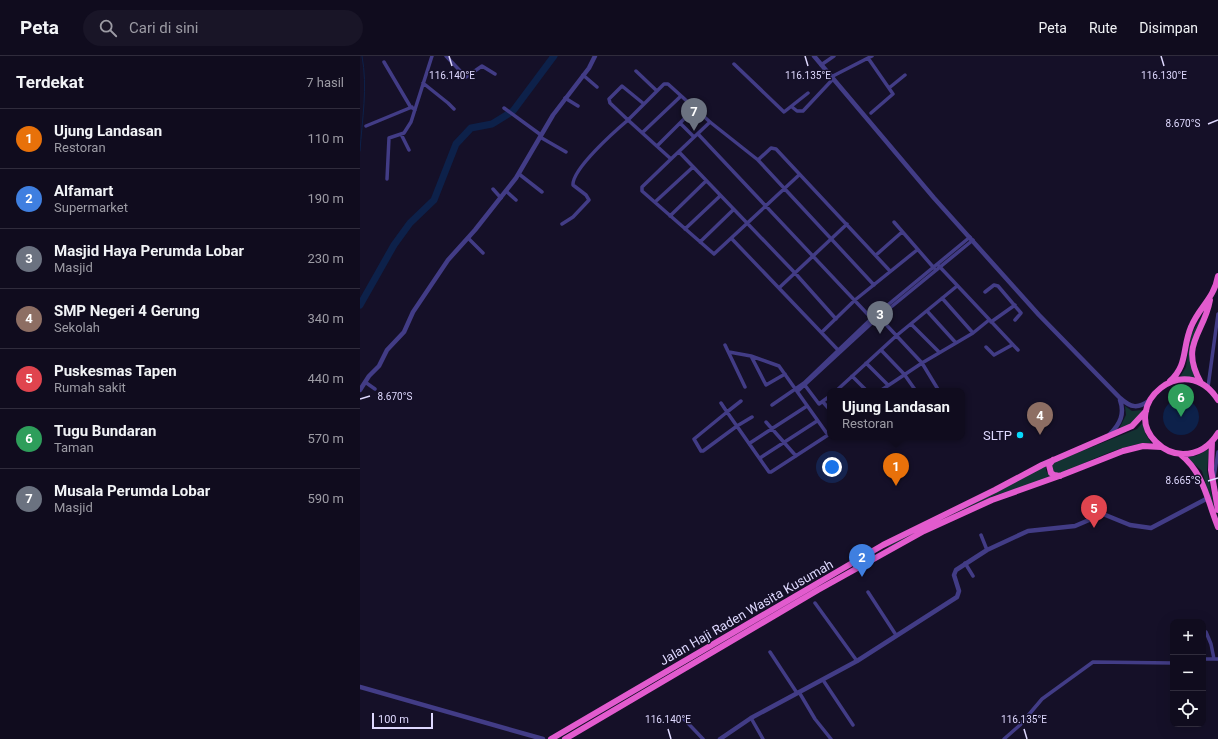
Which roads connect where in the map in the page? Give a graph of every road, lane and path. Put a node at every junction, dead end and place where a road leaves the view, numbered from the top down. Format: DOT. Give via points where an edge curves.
graph roads {
  1 [pos="432,56"];
  2 [pos="446,56"];
  3 [pos="595,56"];
  4 [pos="814,56"];
  5 [pos="834,56"];
  6 [pos="872,56"];
  7 [pos="868,58"];
  8 [pos="384,62"];
  9 [pos="734,64"];
  10 [pos="821,65"];
  11 [pos="636,71"];
  12 [pos="495,74"];
  13 [pos="905,75"];
  14 [pos="585,76"];
  15 [pos="832,78"];
  16 [pos="423,83"];
  17 [pos="597,87"];
  18 [pos="889,88"];
  19 [pos="657,91"];
  20 [pos="808,93"];
  21 [pos="681,96"];
  22 [pos="567,99"];
  23 [pos="644,104"];
  24 [pos="578,106"];
  25 [pos="792,107"];
  26 [pos="504,108"];
  27 [pos="695,108"];
  28 [pos="414,109"];
  29 [pos="454,109"];
  30 [pos="871,113"];
  31 [pos="628,120"];
  32 [pos="710,122"];
  33 [pos="680,124"];
  34 [pos="366,126"];
  35 [pos="643,132"];
  36 [pos="401,134"];
  37 [pos="698,134"];
  38 [pos="541,137"];
  39 [pos="694,137"];
  40 [pos="657,146"];
  41 [pos="409,150"];
  42 [pos="566,152"];
  43 [pos="679,152"];
  44 [pos="671,160"];
  45 [pos="758,160"];
  46 [pos="693,167"];
  47 [pos="520,175"];
  48 [pos="799,175"];
  49 [pos="387,179"];
  50 [pos="706,181"];
  51 [pos="785,188"];
  52 [pos="493,189"];
  53 [pos="506,191"];
  54 [pos="542,192"];
  55 [pos="720,196"];
  56 [pos="501,198"];
  57 [pos="516,200"];
  58 [pos="655,202"];
  59 [pos="767,206"];
  60 [pos="733,210"];
  61 [pos="670,216"];
  62 [pos="894,222"];
  63 [pos="562,224"];
  64 [pos="746,224"];
  65 [pos="847,224"];
  66 [pos="684,229"];
  67 [pos="902,232"];
  68 [pos="469,239"];
  69 [pos="732,239"];
  70 [pos="971,239"];
  71 [pos="831,240"];
  72 [pos="700,242"];
  73 [pos="917,250"];
  74 [pos="483,253"];
  75 [pos="876,255"];
  76 [pos="813,256"];
  77 [pos="939,265"];
  78 [pos="935,269"];
  79 [pos="890,271"];
  80 [pos="795,273"];
  81 [pos="1218,276"];
  82 [pos="874,285"];
  83 [pos="957,286"];
  84 [pos="780,287"];
  85 [pos="1217,288"];
  86 [pos="985,292"];
  87 [pos="942,298"];
  88 [pos="1211,298"];
  89 [pos="855,300"];
  90 [pos="1015,305"];
  91 [pos="927,310"];
  92 [pos="1218,314"];
  93 [pos="879,317"];
  94 [pos="836,319"];
  95 [pos="873,320"];
  96 [pos="1015,320"];
  97 [pos="990,321"];
  98 [pos="911,324"];
  99 [pos="822,332"];
  100 [pos="973,333"];
  101 [pos="896,336"];
  102 [pos="956,343"];
  103 [pos="725,345"];
  104 [pos="1012,345"];
  105 [pos="986,347"];
  106 [pos="881,350"];
  107 [pos="1018,350"];
  108 [pos="839,351"];
  109 [pos="729,352"];
  110 [pos="939,352"];
  111 [pos="751,356"];
  112 [pos="922,362"];
  113 [pos="866,363"];
  114 [pos="785,374"];
  115 [pos="904,374"];
  116 [pos="852,376"];
  117 [pos="365,382"];
  118 [pos="1168,382"];
  119 [pos="1201,383"];
  120 [pos="804,384"];
  121 [pos="888,385"];
  122 [pos="745,387"];
  123 [pos="1208,387"];
  124 [pos="840,388"];
  125 [pos="864,388"];
  126 [pos="884,388"];
  127 [pos="914,388"];
  128 [pos="938,388"];
  129 [pos="375,389"];
  130 [pos="360,390"];
  131 [pos="796,390"];
  132 [pos="1120,398"];
  133 [pos="1217,398"];
  134 [pos="827,399"];
  135 [pos="1150,399"];
  136 [pos="741,401"];
  137 [pos="823,402"];
  138 [pos="721,403"];
  139 [pos="772,404"];
  140 [pos="807,406"];
  141 [pos="827,407"];
  142 [pos="1146,411"];
  143 [pos="726,412"];
  144 [pos="752,417"];
  145 [pos="817,421"];
  146 [pos="766,422"];
  147 [pos="737,426"];
  148 [pos="773,429"];
  149 [pos="827,433"];
  150 [pos="1218,433"];
  151 [pos="827,435"];
  152 [pos="1106,438"];
  153 [pos="1212,441"];
  154 [pos="750,443"];
  155 [pos="784,443"];
  156 [pos="1161,447"];
  157 [pos="1218,452"];
  158 [pos="1180,454"];
  159 [pos="796,456"];
  160 [pos="760,458"];
  161 [pos="1053,460"];
  162 [pos="1062,476"];
  163 [pos="1213,483"];
  164 [pos="1208,498"];
  165 [pos="1216,513"];
  166 [pos="1218,527"];
  167 [pos="981,535"];
  168 [pos="885,548"];
  169 [pos="987,550"];
  170 [pos="965,563"];
  171 [pos="973,576"];
  172 [pos="868,592"];
  173 [pos="815,602"];
  174 [pos="1206,632"];
  175 [pos="896,635"];
  176 [pos="770,652"];
  177 [pos="1216,659"];
  178 [pos="857,661"];
  179 [pos="1170,663"];
  180 [pos="823,680"];
  181 [pos="360,687"];
  182 [pos="798,692"];
  183 [pos="683,718"];
  184 [pos="751,718"];
  185 [pos="574,725"];
  186 [pos="853,726"];
  187 [pos="578,731"];
  188 [pos="543,739"];
  189 [pos="550,739"];
  190 [pos="565,739"];
  191 [pos="703,739"];
  192 [pos="720,739"];
  193 [pos="763,739"];
  194 [pos="831,739"];
  195 [pos="1004,739"];
  1 -- 16 [label="street"];
  2 -- 12 [label="street" via="466,77 482,66"];
  3 -- 14 [label="street"];
  4 -- 10 [label="street"];
  5 -- 10 [label="street"];
  6 -- 7 [label="street"];
  7 -- 15 [label="street"];
  7 -- 18 [label="street"];
  8 -- 28 [label="street"];
  9 -- 25 [label="street" via="784,112"];
  10 -- 15 [label="street"];
  11 -- 19 [label="street"];
  13 -- 18 [label="street"];
  14 -- 17 [label="street"];
  14 -- 22 [label="street"];
  15 -- 25 [label="street" via="803,111 796,111"];
  15 -- 70 [label="street"];
  16 -- 28 [label="street"];
  16 -- 29 [label="street"];
  18 -- 30 [label="street" via="893,96"];
  19 -- 21 [label="street" via="667,84"];
  19 -- 23 [label="street"];
  20 -- 25 [label="street"];
  21 -- 27 [label="street"];
  21 -- 35 [label="street"];
  22 -- 24 [label="street"];
  22 -- 38 [label="street"];
  23 -- 31 [label="street"];
  23 -- 31 [label="street" via="620,87 609,101"];
  26 -- 38 [label="street"];
  27 -- 32 [label="street"];
  27 -- 33 [label="street"];
  28 -- 34 [label="street"];
  28 -- 36 [label="street" via="411,122"];
  31 -- 35 [label="street"];
  31 -- 63 [label="street" via="592,155 576,176 572,185 589,200"];
  32 -- 37 [label="street"];
  32 -- 45 [label="street"];
  33 -- 39 [label="street"];
  33 -- 40 [label="street"];
  35 -- 40 [label="street"];
  36 -- 41 [label="street"];
  36 -- 49 [label="street" via="389,138"];
  37 -- 39 [label="street"];
  37 -- 59 [label="street"];
  38 -- 42 [label="street"];
  38 -- 47 [label="street"];
  39 -- 43 [label="street"];
  40 -- 44 [label="street"];
  43 -- 44 [label="street"];
  43 -- 46 [label="street"];
  44 -- 58 [label="street" via="642,188 642,191"];
  45 -- 48 [label="street" via="774,148"];
  45 -- 51 [label="street"];
  46 -- 50 [label="street"];
  46 -- 58 [label="street"];
  47 -- 53 [label="street"];
  47 -- 54 [label="street"];
  48 -- 51 [label="street"];
  48 -- 65 [label="street"];
  50 -- 55 [label="street"];
  50 -- 61 [label="street"];
  51 -- 59 [label="street"];
  51 -- 71 [label="street"];
  52 -- 56 [label="street"];
  53 -- 56 [label="street"];
  53 -- 57 [label="street"];
  55 -- 60 [label="street"];
  55 -- 66 [label="street"];
  56 -- 68 [label="street"];
  58 -- 61 [label="street"];
  59 -- 64 [label="street"];
  59 -- 76 [label="street"];
  60 -- 64 [label="street"];
  60 -- 72 [label="street"];
  61 -- 66 [label="street"];
  62 -- 67 [label="street"];
  64 -- 69 [label="street"];
  64 -- 80 [label="street"];
  65 -- 71 [label="street"];
  65 -- 75 [label="street"];
  66 -- 72 [label="street"];
  67 -- 73 [label="street"];
  67 -- 75 [label="street"];
  68 -- 74 [label="street"];
  68 -- 117 [label="street" via="448,260 413,312 404,332 387,350 379,366"];
  69 -- 72 [label="street" via="715,254"];
  69 -- 84 [label="street"];
  70 -- 77 [label="street"];
  70 -- 132 [label="street"];
  71 -- 76 [label="street"];
  71 -- 82 [label="street"];
  73 -- 78 [label="street"];
  73 -- 79 [label="street"];
  75 -- 79 [label="street"];
  76 -- 80 [label="street"];
  76 -- 89 [label="street"];
  77 -- 78 [label="street"];
  77 -- 83 [label="street"];
  78 -- 93 [label="street"];
  78 -- 95 [label="street"];
  79 -- 82 [label="street"];
  80 -- 84 [label="street"];
  80 -- 94 [label="street"];
  81 -- 85 [label="highway"];
  82 -- 89 [label="street"];
  83 -- 87 [label="street"];
  83 -- 97 [label="street"];
  84 -- 99 [label="street"];
  85 -- 88 [label="highway"];
  86 -- 90 [label="street" via="997,286"];
  87 -- 91 [label="street"];
  87 -- 100 [label="street"];
  88 -- 118 [label="highway" via="1192,324 1182,364"];
  88 -- 119 [label="highway" via="1193,345 1194,368"];
  89 -- 94 [label="street"];
  89 -- 95 [label="street"];
  90 -- 96 [label="street" via="1021,314"];
  90 -- 97 [label="street"];
  91 -- 98 [label="street"];
  91 -- 102 [label="street"];
  92 -- 123 [label="street"];
  93 -- 95 [label="street"];
  93 -- 101 [label="street"];
  94 -- 99 [label="street"];
  95 -- 108 [label="street"];
  97 -- 100 [label="street"];
  97 -- 104 [label="street"];
  98 -- 101 [label="street"];
  98 -- 110 [label="street"];
  99 -- 108 [label="street"];
  100 -- 102 [label="street"];
  101 -- 106 [label="street"];
  101 -- 112 [label="street"];
  102 -- 110 [label="street"];
  103 -- 109 [label="street"];
  104 -- 105 [label="street" via="994,355"];
  104 -- 107 [label="street"];
  106 -- 113 [label="street"];
  106 -- 115 [label="street"];
  108 -- 120 [label="street"];
  109 -- 111 [label="street"];
  109 -- 122 [label="street"];
  110 -- 112 [label="street"];
  111 -- 114 [label="street" via="777,365"];
  111 -- 114 [label="street" via="766,385"];
  112 -- 115 [label="street"];
  112 -- 128 [label="street"];
  113 -- 116 [label="street"];
  113 -- 121 [label="street"];
  114 -- 131 [label="street"];
  115 -- 121 [label="street"];
  115 -- 127 [label="street"];
  116 -- 124 [label="street"];
  116 -- 125 [label="street"];
  117 -- 129 [label="street"];
  117 -- 130 [label="street"];
  118 -- 119 [label="highway" via="1190,379"];
  118 -- 135 [label="highway"];
  119 -- 123 [label="highway"];
  120 -- 131 [label="street"];
  120 -- 137 [label="street" via="818,403"];
  121 -- 126 [label="street"];
  123 -- 133 [label="highway"];
  131 -- 139 [label="street"];
  131 -- 140 [label="street"];
  132 -- 135 [label="street" via="1134,407"];
  132 -- 152 [label="street" via="1123,410 1121,418"];
  134 -- 137 [label="street"];
  135 -- 142 [label="highway"];
  136 -- 143 [label="street"];
  137 -- 141 [label="street"];
  138 -- 143 [label="street"];
  140 -- 145 [label="street"];
  140 -- 148 [label="street"];
  142 -- 152 [label="highway, Jalan Haji Raden Wasita Kusumah" via="1132,426"];
  142 -- 156 [label="highway" via="1149,431"];
  143 -- 147 [label="street"];
  143 -- 147 [label="street" via="702,431 694,442 703,451"];
  144 -- 147 [label="street"];
  145 -- 149 [label="street"];
  145 -- 155 [label="street"];
  146 -- 148 [label="street"];
  147 -- 154 [label="street"];
  148 -- 154 [label="street"];
  148 -- 155 [label="street"];
  150 -- 153 [label="highway"];
  151 -- 159 [label="street"];
  152 -- 161 [label="highway, Jalan Haji Raden Wasita Kusumah"];
  153 -- 158 [label="highway" via="1199,451"];
  153 -- 163 [label="highway"];
  154 -- 160 [label="street"];
  155 -- 159 [label="street"];
  155 -- 160 [label="street"];
  156 -- 158 [label="highway"];
  156 -- 162 [label="highway, Jalan Haji Raden Wasita Kusumah" via="1131,448"];
  157 -- 163 [label="street"];
  158 -- 164 [label="highway" via="1196,469"];
  159 -- 160 [label="street" via="770,472"];
  161 -- 162 [label="highway" via="1049,465 1051,473"];
  161 -- 168 [label="highway, Jalan Haji Raden Wasita Kusumah"];
  162 -- 168 [label="highway, Jalan Haji Raden Wasita Kusumah" via="978,506"];
  163 -- 165 [label="highway"];
  164 -- 165 [label="highway"];
  164 -- 169 [label="street" via="1152,528 1130,525 1110,515 1101,514 1075,526 1028,531"];
  165 -- 166 [label="highway"];
  167 -- 169 [label="street"];
  168 -- 185 [label="highway, Jalan Haji Raden Wasita Kusumah"];
  168 -- 187 [label="highway, Jalan Haji Raden Wasita Kusumah"];
  169 -- 170 [label="street"];
  170 -- 171 [label="street"];
  170 -- 175 [label="street" via="954,573 960,591 956,597"];
  172 -- 175 [label="street"];
  173 -- 178 [label="street"];
  174 -- 177 [label="street"];
  175 -- 178 [label="street"];
  176 -- 182 [label="street"];
  178 -- 180 [label="street"];
  179 -- 195 [label="street" via="1093,662 1042,699"];
  180 -- 182 [label="street"];
  180 -- 186 [label="street"];
  181 -- 188 [label="street"];
  182 -- 184 [label="street"];
  182 -- 194 [label="street"];
  183 -- 191 [label="street"];
  184 -- 192 [label="street"];
  184 -- 193 [label="street"];
  185 -- 187 [label="highway"];
  185 -- 189 [label="highway, Jalan Haji Raden Wasita Kusumah"];
  187 -- 190 [label="highway, Jalan Haji Raden Wasita Kusumah"];
}
